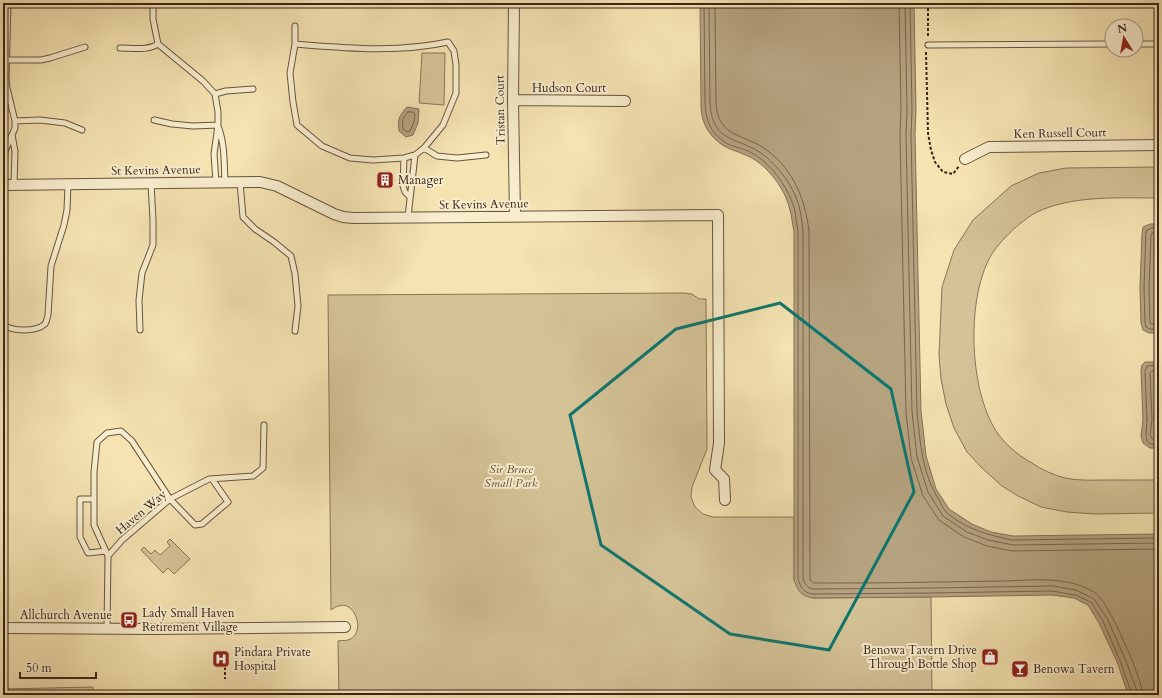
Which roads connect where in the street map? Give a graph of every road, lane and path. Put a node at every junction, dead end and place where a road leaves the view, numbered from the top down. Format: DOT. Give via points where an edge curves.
graph roads {
  1 [pos="8,3"];
  2 [pos="154,3"];
  3 [pos="514,3"];
  4 [pos="928,3"];
  5 [pos="295,26"];
  6 [pos="158,44"];
  7 [pos="295,44"];
  8 [pos="1104,44"];
  9 [pos="1144,44"];
  10 [pos="1159,44"];
  11 [pos="928,45"];
  12 [pos="85,47"];
  13 [pos="120,48"];
  14 [pos="6,60"];
  15 [pos="253,89"];
  16 [pos="215,94"];
  17 [pos="513,100"];
  18 [pos="625,101"];
  19 [pos="154,120"];
  20 [pos="15,121"];
  21 [pos="218,125"];
  22 [pos="82,130"];
  23 [pos="12,134"];
  24 [pos="1159,145"];
  25 [pos="424,148"];
  26 [pos="415,155"];
  27 [pos="486,155"];
  28 [pos="404,158"];
  29 [pos="965,159"];
  30 [pos="220,182"];
  31 [pos="240,182"];
  32 [pos="150,183"];
  33 [pos="14,184"];
  34 [pos="68,184"];
  35 [pos="3,185"];
  36 [pos="3,188"];
  37 [pos="410,197"];
  38 [pos="515,216"];
  39 [pos="408,217"];
  40 [pos="3,324"];
  41 [pos="140,330"];
  42 [pos="295,331"];
  43 [pos="264,425"];
  44 [pos="212,479"];
  45 [pos="94,499"];
  46 [pos="170,499"];
  47 [pos="725,500"];
  48 [pos="107,554"];
  49 [pos="345,627"];
  50 [pos="3,628"];
  51 [pos="107,628"];
  52 [pos="225,662"];
  53 [pos="225,679"];
  1 -- 14 [label="lane"];
  2 -- 6 [label="lane" via="153,20"];
  3 -- 17 [label="street, Tristan Court"];
  4 -- 11 [label="path"];
  5 -- 7 [label="lane"];
  6 -- 13 [label="lane" via="146,48"];
  6 -- 16 [label="lane"];
  7 -- 25 [label="lane" via="404,48 448,42 454,51 456,93 443,125"];
  7 -- 28 [label="lane" via="290,73 297,125 322,146 350,158"];
  8 -- 11 [label="lane"];
  9 -- 10 [label="lane"];
  11 -- 29 [label="path" via="928,133 931,150 943,172 953,174"];
  12 -- 14 [label="lane" via="41,60"];
  14 -- 20 [label="lane" via="7,88"];
  15 -- 16 [label="lane"];
  16 -- 21 [label="lane"];
  17 -- 18 [label="street, Hudson Court"];
  17 -- 38 [label="street, Tristan Court"];
  19 -- 21 [label="lane" via="193,126"];
  20 -- 22 [label="lane" via="65,123"];
  20 -- 23 [label="lane"];
  21 -- 30 [label="lane" via="214,154"];
  21 -- 30 [label="lane" via="224,149"];
  23 -- 33 [label="lane" via="15,151"];
  23 -- 35 [label="lane" via="6,151"];
  24 -- 29 [label="street, Ken Russell Court" via="989,147"];
  25 -- 26 [label="lane"];
  25 -- 27 [label="lane" via="437,156 457,158"];
  26 -- 28 [label="lane"];
  26 -- 37 [label="lane"];
  28 -- 37 [label="lane" via="403,186"];
  30 -- 31 [label="street, St Kevins Avenue"];
  30 -- 32 [label="street, St Kevins Avenue"];
  31 -- 39 [label="street, St Kevins Avenue" via="260,182 277,186 342,217"];
  31 -- 42 [label="lane" via="243,217 291,256 298,306"];
  32 -- 34 [label="street, St Kevins Avenue"];
  32 -- 41 [label="lane" via="153,245 142,273 139,300"];
  33 -- 34 [label="street, St Kevins Avenue"];
  33 -- 35 [label="street, St Kevins Avenue"];
  34 -- 40 [label="lane" via="64,225 51,266 47,321 35,328 17,330"];
  35 -- 36 [label="lane"];
  37 -- 39 [label="lane"];
  38 -- 39 [label="street, St Kevins Avenue"];
  38 -- 47 [label="street, St Kevins Avenue" via="718,214 719,443 714,470 724,479"];
  43 -- 44 [label="lane, Haven Way" via="263,468 253,476"];
  44 -- 46 [label="lane, Haven Way"];
  44 -- 46 [label="lane" via="228,502 202,524 195,525"];
  45 -- 46 [label="lane" via="97,442 107,433 121,431 132,440"];
  45 -- 48 [label="lane" via="94,525"];
  45 -- 48 [label="lane" via="80,499 80,538 88,553"];
  46 -- 48 [label="lane, Haven Way"];
  48 -- 51 [label="lane"];
  49 -- 51 [label="street, Allchurch Avenue"];
  50 -- 51 [label="street, Allchurch Avenue"];
  52 -- 53 [label="path"];
}
